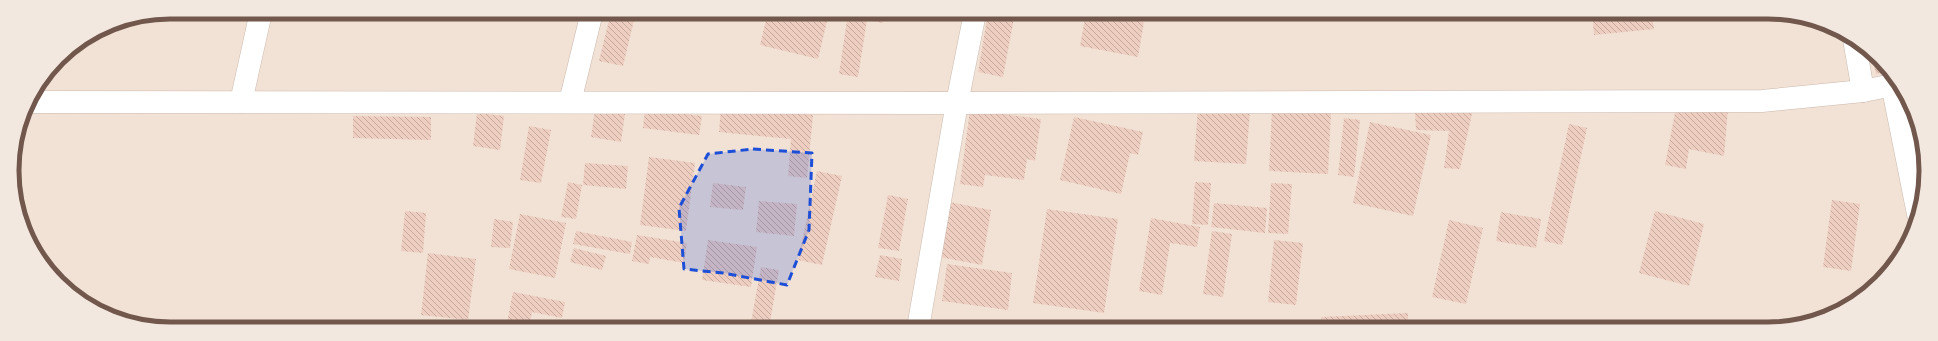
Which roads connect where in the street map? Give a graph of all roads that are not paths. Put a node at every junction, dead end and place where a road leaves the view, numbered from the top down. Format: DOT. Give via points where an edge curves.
graph roads {
  1 [pos="259,19"];
  2 [pos="590,19"];
  3 [pos="974,19"];
  4 [pos="1855,47"];
  5 [pos="1892,85"];
  6 [pos="1863,91"];
  7 [pos="1896,91"];
  8 [pos="36,102"];
  9 [pos="241,102"];
  10 [pos="570,102"];
  11 [pos="957,103"];
  12 [pos="1916,201"];
  13 [pos="919,322"];
  1 -- 9 [label="street"];
  2 -- 10 [label="street"];
  3 -- 11 [label="street"];
  4 -- 6 [label="street"];
  5 -- 6 [label="street"];
  6 -- 11 [label="street" via="1762,100"];
  7 -- 12 [label="street"];
  8 -- 9 [label="street"];
  9 -- 10 [label="street"];
  10 -- 11 [label="street"];
  11 -- 13 [label="street"];
}
